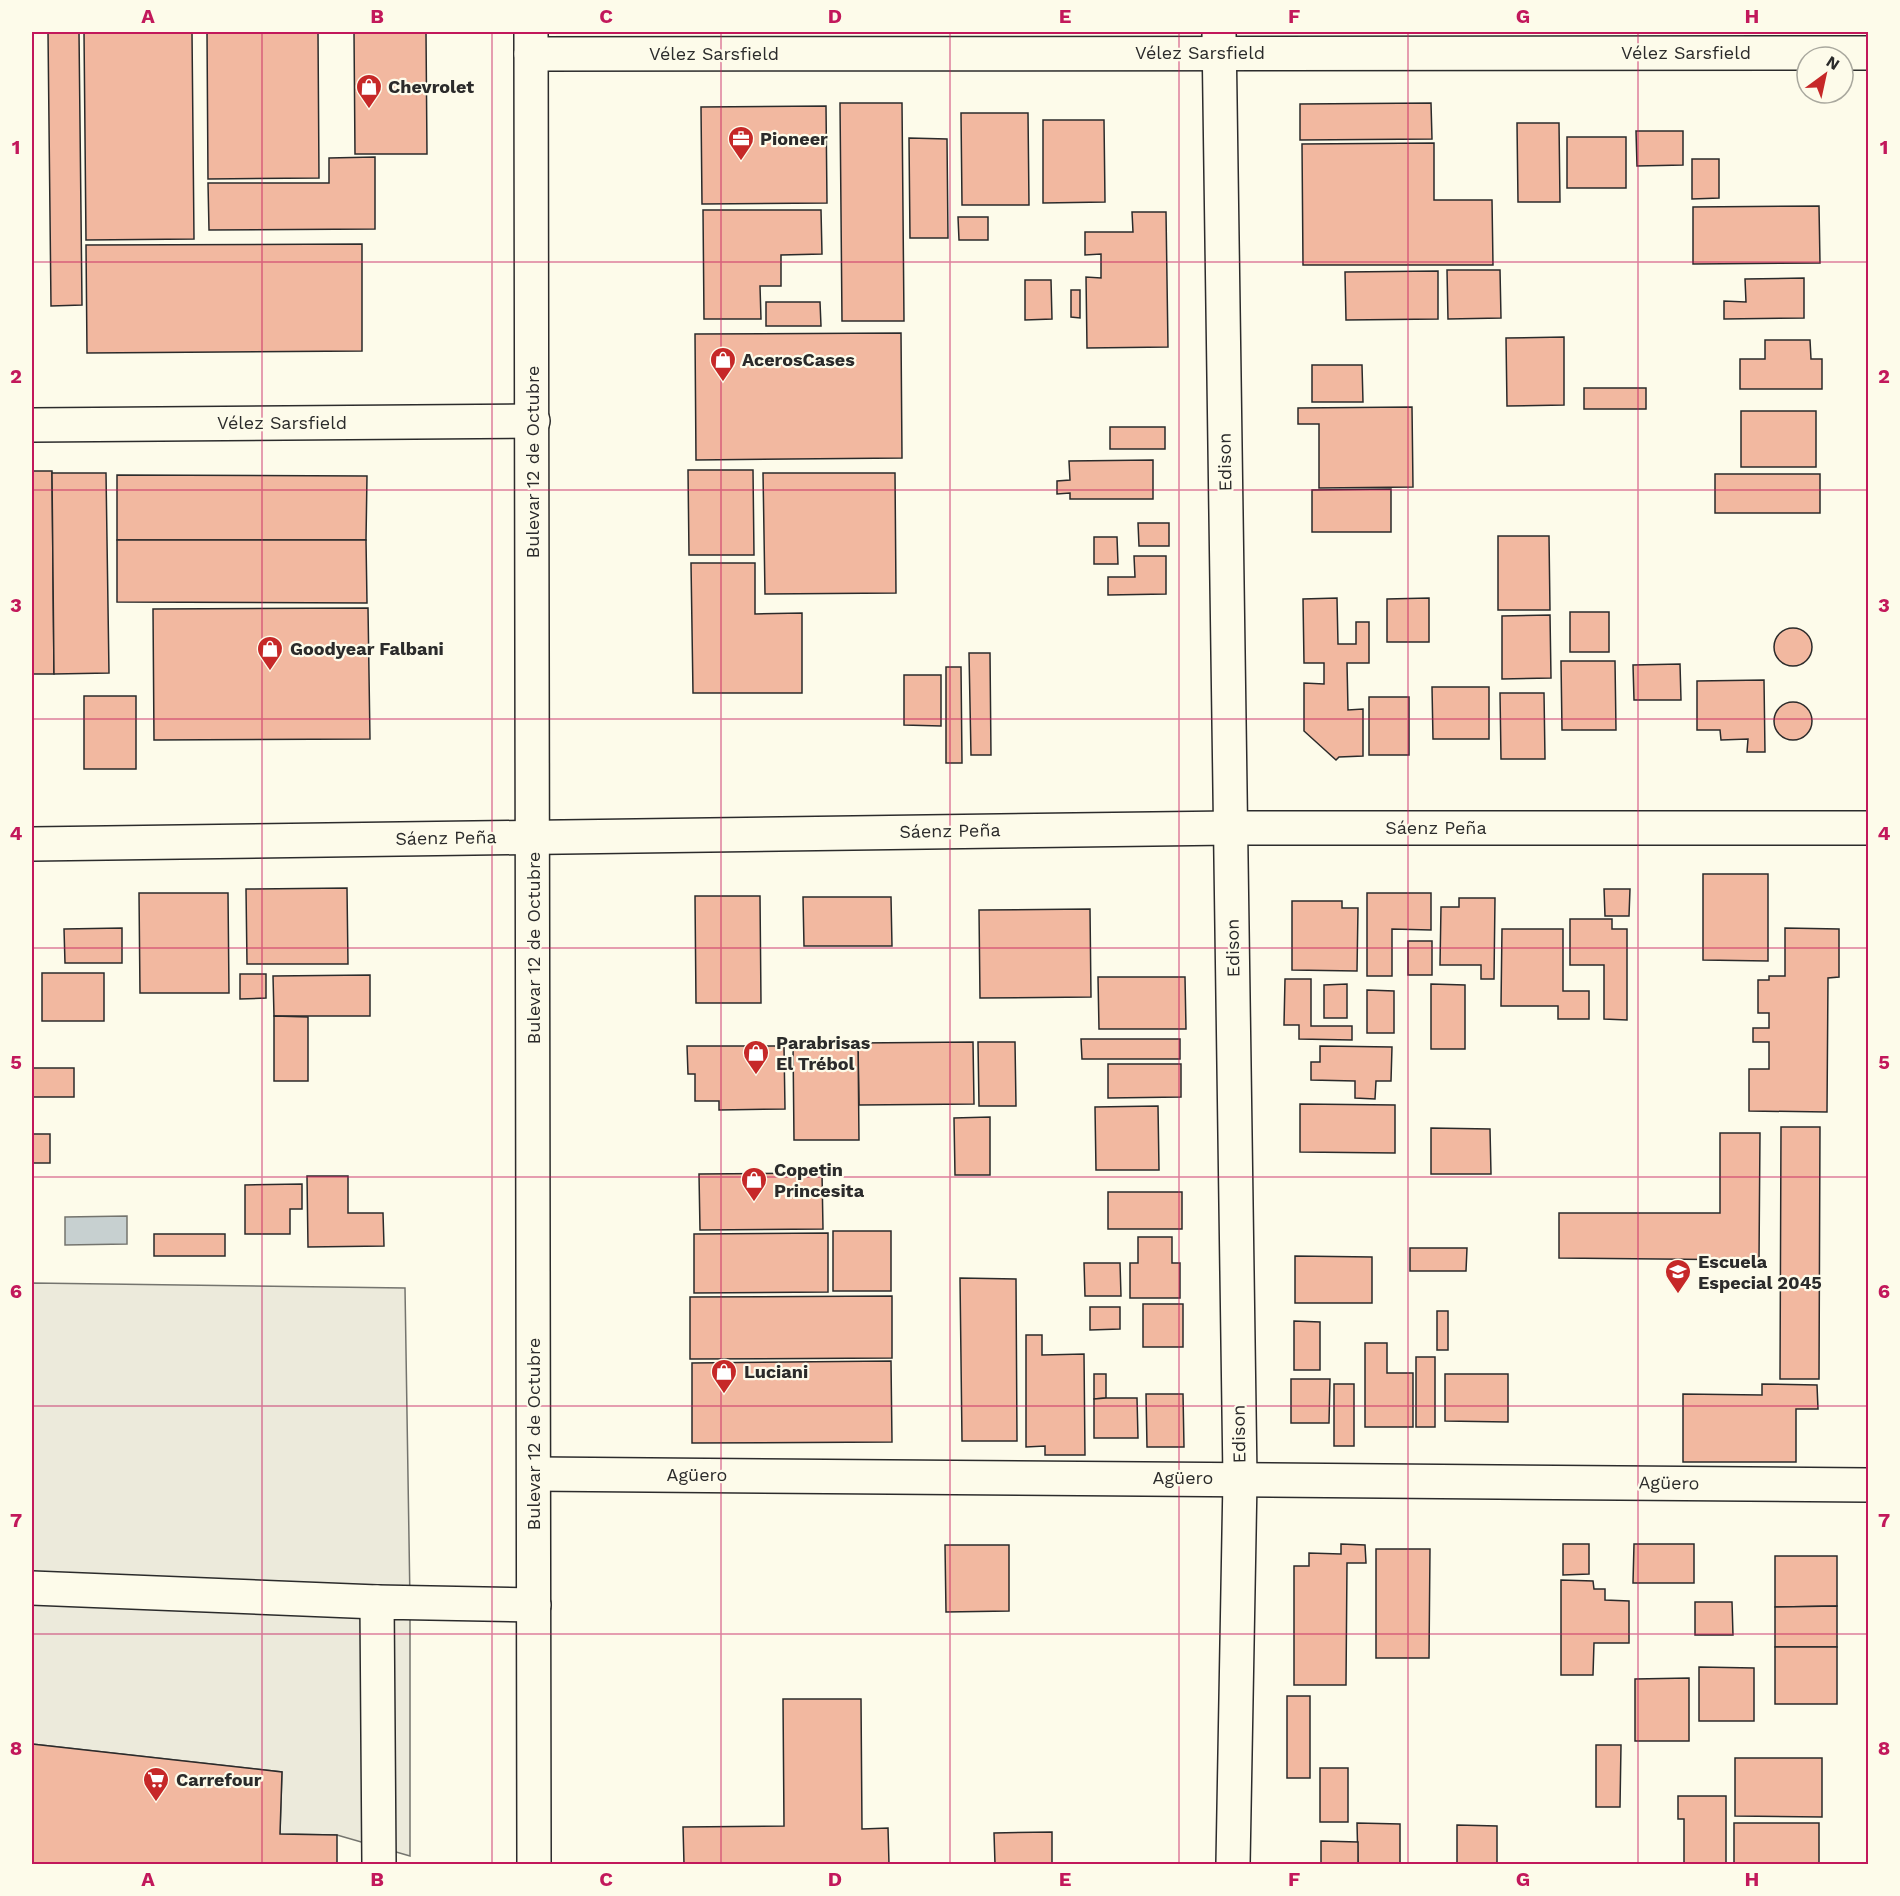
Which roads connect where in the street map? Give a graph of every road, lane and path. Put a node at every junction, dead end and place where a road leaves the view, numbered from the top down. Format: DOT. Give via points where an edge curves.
graph roads {
  1 [pos="1219,42"];
  2 [pos="531,43"];
  3 [pos="1869,53"];
  4 [pos="533,421"];
  5 [pos="32,425"];
  6 [pos="1231,828"];
  7 [pos="1869,828"];
  8 [pos="534,837"];
  9 [pos="32,844"];
  10 [pos="534,1474"];
  11 [pos="1240,1479"];
  12 [pos="1869,1485"];
  13 [pos="32,1588"];
  14 [pos="377,1602"];
  15 [pos="534,1605"];
  16 [pos="379,1864"];
  17 [pos="534,1864"];
  18 [pos="1233,1864"];
  1 -- 2 [label="main road, Vélez Sarsfield"];
  1 -- 3 [label="main road, Vélez Sarsfield"];
  1 -- 6 [label="main road, Edison"];
  2 -- 4 [label="main road, Bulevar 12 de Octubre"];
  4 -- 5 [label="main road, Vélez Sarsfield"];
  4 -- 8 [label="main road, Bulevar 12 de Octubre"];
  6 -- 7 [label="main road, Sáenz Peña"];
  6 -- 8 [label="main road, Sáenz Peña"];
  6 -- 11 [label="main road, Edison"];
  8 -- 9 [label="main road, Sáenz Peña"];
  8 -- 10 [label="main road, Bulevar 12 de Octubre"];
  10 -- 11 [label="main road, Agüero"];
  10 -- 15 [label="main road, Bulevar 12 de Octubre"];
  11 -- 12 [label="main road, Agüero"];
  11 -- 18 [label="main road, Edison"];
  13 -- 14 [label="main road"];
  14 -- 15 [label="main road"];
  14 -- 16 [label="main road"];
  15 -- 17 [label="main road, Bulevar 12 de Octubre"];
}
